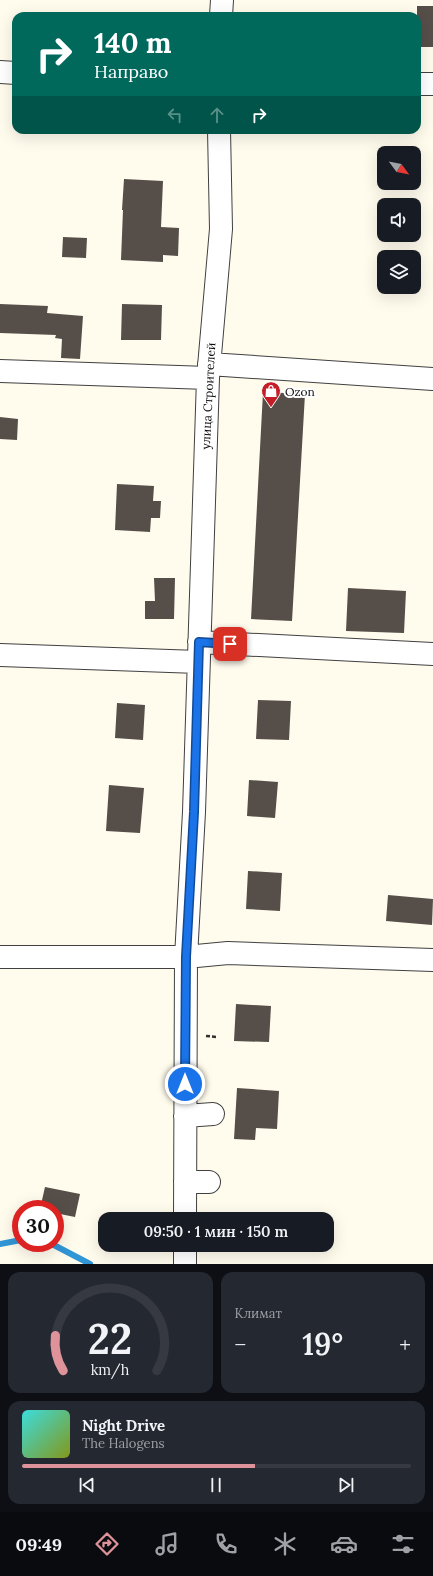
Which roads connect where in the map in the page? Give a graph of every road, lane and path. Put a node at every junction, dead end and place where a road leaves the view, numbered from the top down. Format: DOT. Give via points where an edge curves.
graph roads {
  1 [pos="222,0"];
  2 [pos="221,12"];
  3 [pos="0,72"];
  4 [pos="12,72"];
  5 [pos="421,84"];
  6 [pos="433,84"];
  7 [pos="218,134"];
  8 [pos="0,371"];
  9 [pos="208,371"];
  10 [pos="433,379"];
  11 [pos="198,652"];
  12 [pos="433,654"];
  13 [pos="0,655"];
  14 [pos="0,957"];
  15 [pos="186,957"];
  16 [pos="433,960"];
  17 [pos="203,1036"];
  18 [pos="217,1037"];
  19 [pos="213,1114"];
  20 [pos="185,1116"];
  21 [pos="185,1182"];
  22 [pos="209,1182"];
  23 [pos="185,1212"];
  24 [pos="185,1252"];
  25 [pos="185,1264"];
  1 -- 2 [label="street"];
  3 -- 4 [label="street"];
  5 -- 6 [label="street"];
  7 -- 9 [label="street, улица Строителей" via="221,229"];
  8 -- 9 [label="street"];
  9 -- 10 [label="street"];
  9 -- 11 [label="street, улица Строителей"];
  11 -- 12 [label="street"];
  11 -- 13 [label="street"];
  11 -- 15 [label="street, улица Строителей" via="194,812"];
  14 -- 15 [label="street"];
  15 -- 16 [label="street" via="228,953"];
  15 -- 20 [label="street, улица Строителей"];
  17 -- 18 [label="path"];
  19 -- 20 [label="street"];
  20 -- 21 [label="street, улица Строителей"];
  21 -- 22 [label="street"];
  21 -- 23 [label="street, улица Строителей"];
  24 -- 25 [label="street"];
}
